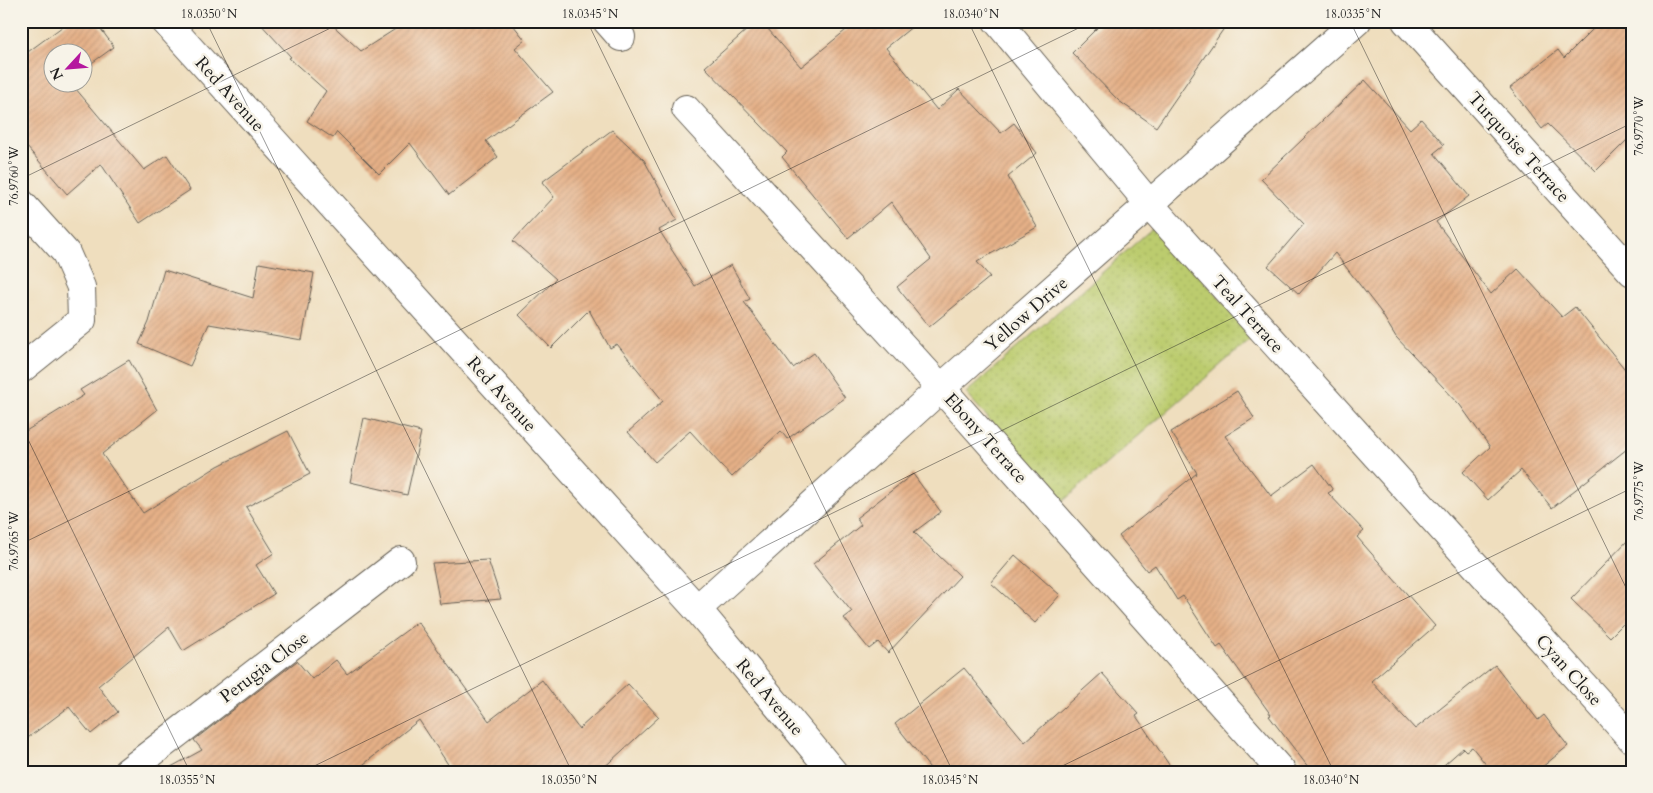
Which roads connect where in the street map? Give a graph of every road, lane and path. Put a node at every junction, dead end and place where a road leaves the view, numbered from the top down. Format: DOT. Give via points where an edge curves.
graph roads {
  1 [pos="165,21"];
  2 [pos="997,21"];
  3 [pos="1357,21"];
  4 [pos="1406,21"];
  5 [pos="686,109"];
  6 [pos="21,202"];
  7 [pos="1151,206"];
  8 [pos="1632,272"];
  9 [pos="21,369"];
  10 [pos="942,388"];
  11 [pos="401,561"];
  12 [pos="1506,600"];
  13 [pos="697,609"];
  14 [pos="1632,739"];
  15 [pos="127,772"];
  16 [pos="833,772"];
  17 [pos="1282,772"];
  1 -- 13 [label="street, Red Avenue"];
  2 -- 7 [label="street, Teal Terrace"];
  3 -- 7 [label="street, Yellow Drive"];
  4 -- 8 [label="street, Turquoise Terrace"];
  5 -- 10 [label="street, Ebony Terrace"];
  6 -- 9 [label="street" via="66,253 81,287 82,320"];
  7 -- 10 [label="street, Yellow Drive"];
  7 -- 12 [label="street, Teal Terrace"];
  10 -- 13 [label="street, Yellow Drive"];
  10 -- 17 [label="street, Ebony Terrace"];
  11 -- 15 [label="street, Perugia Close"];
  12 -- 14 [label="street, Cyan Close"];
  13 -- 16 [label="street, Red Avenue"];
}
